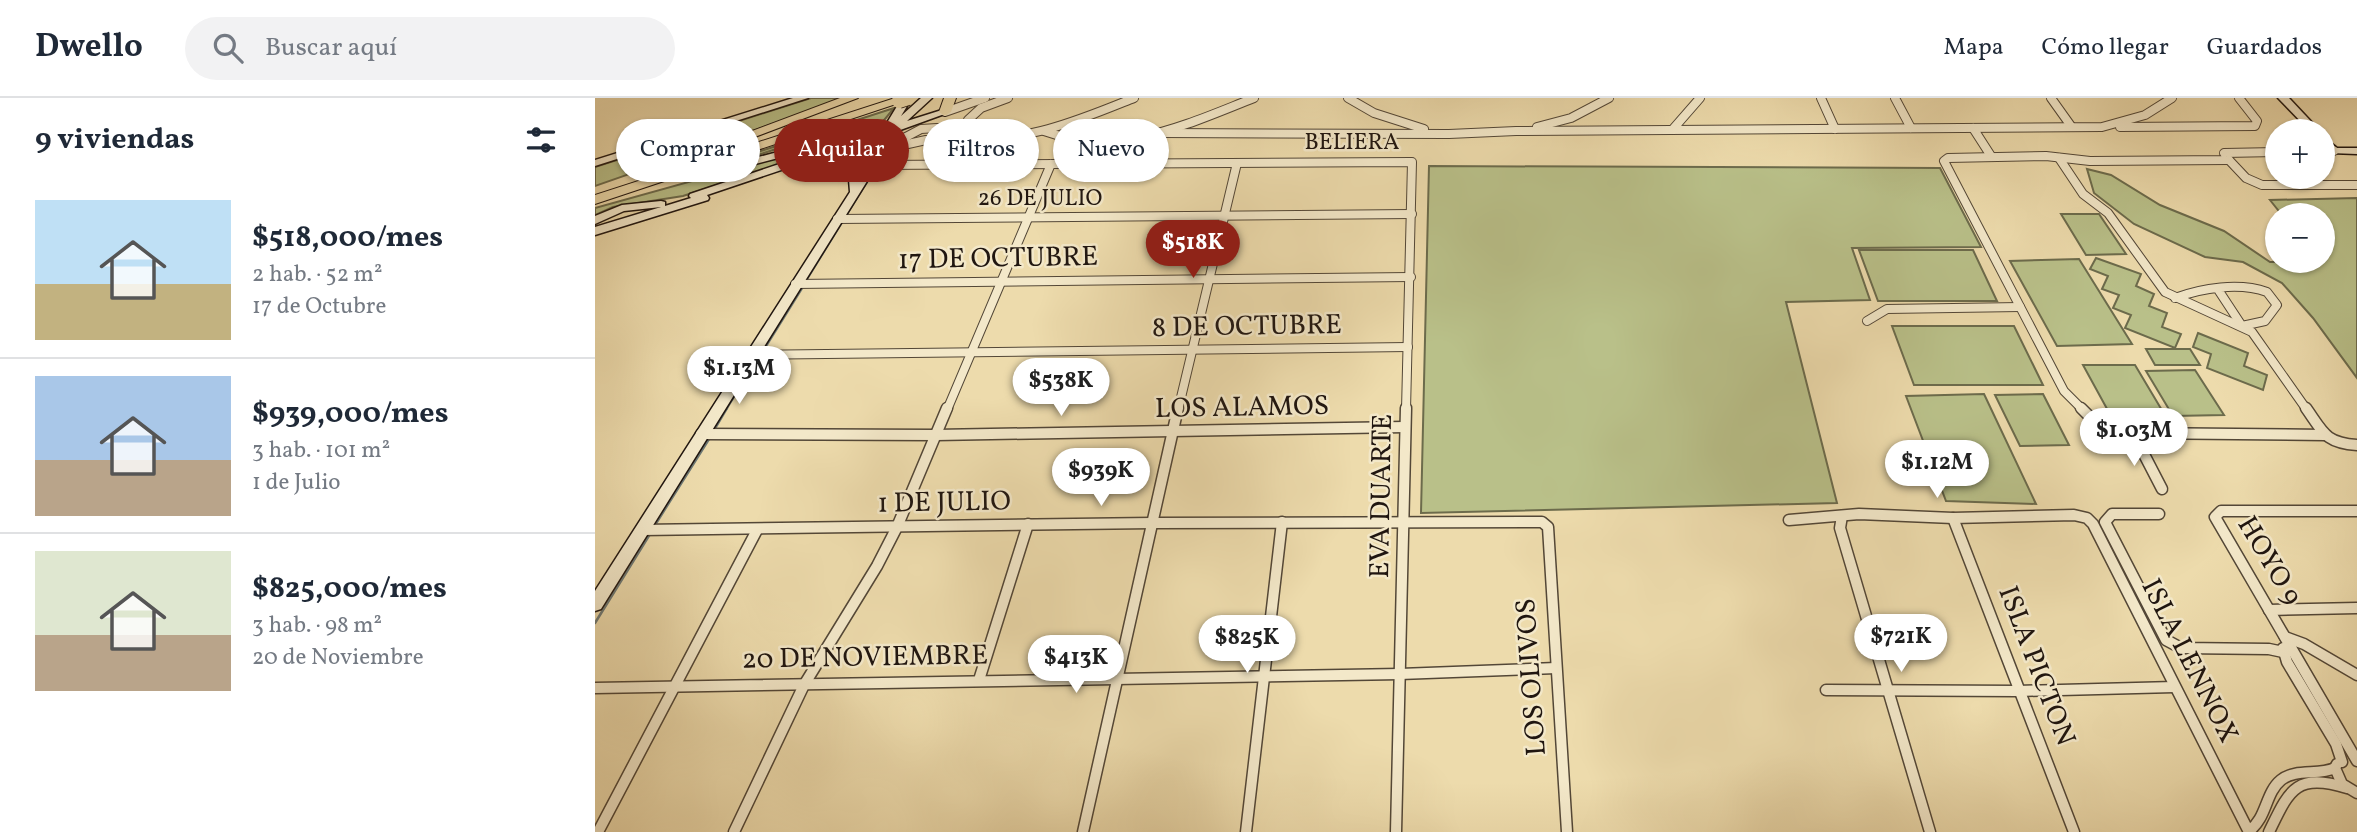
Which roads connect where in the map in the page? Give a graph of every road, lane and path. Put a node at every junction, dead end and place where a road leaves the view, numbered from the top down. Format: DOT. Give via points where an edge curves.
graph roads {
  1 [pos="803,98"];
  2 [pos="852,98"];
  3 [pos="880,98"];
  4 [pos="916,98"];
  5 [pos="927,98"];
  6 [pos="950,98"];
  7 [pos="985,98"];
  8 [pos="1009,98"];
  9 [pos="1134,98"];
  10 [pos="1254,98"];
  11 [pos="1348,98"];
  12 [pos="1609,98"];
  13 [pos="1700,98"];
  14 [pos="1821,98"];
  15 [pos="1895,98"];
  16 [pos="2051,98"];
  17 [pos="2172,98"];
  18 [pos="2239,98"];
  19 [pos="2283,98"];
  20 [pos="905,99"];
  21 [pos="945,112"];
  22 [pos="1571,118"];
  23 [pos="895,119"];
  24 [pos="900,119"];
  25 [pos="905,119"];
  26 [pos="973,119"];
  27 [pos="1391,119"];
  28 [pos="2303,119"];
  29 [pos="1192,122"];
  30 [pos="2071,126"];
  31 [pos="909,127"];
  32 [pos="2102,127"];
  33 [pos="1911,128"];
  34 [pos="1970,128"];
  35 [pos="1673,129"];
  36 [pos="1835,129"];
  37 [pos="1169,130"];
  38 [pos="1581,130"];
  39 [pos="760,131"];
  40 [pos="1044,131"];
  41 [pos="1516,131"];
  42 [pos="1039,132"];
  43 [pos="1386,132"];
  44 [pos="1169,133"];
  45 [pos="1198,133"];
  46 [pos="1441,133"];
  47 [pos="1053,135"];
  48 [pos="760,137"];
  49 [pos="2335,151"];
  50 [pos="2357,151"];
  51 [pos="2265,153"];
  52 [pos="1987,156"];
  53 [pos="2227,156"];
  54 [pos="2059,158"];
  55 [pos="760,160"];
  56 [pos="1412,162"];
  57 [pos="595,163"];
  58 [pos="1237,163"];
  59 [pos="1051,164"];
  60 [pos="909,165"];
  61 [pos="774,173"];
  62 [pos="760,174"];
  63 [pos="774,177"];
  64 [pos="620,182"];
  65 [pos="675,182"];
  66 [pos="738,182"];
  67 [pos="854,182"];
  68 [pos="860,182"];
  69 [pos="2357,185"];
  70 [pos="595,190"];
  71 [pos="854,191"];
  72 [pos="694,197"];
  73 [pos="595,203"];
  74 [pos="1412,214"];
  75 [pos="1224,217"];
  76 [pos="841,219"];
  77 [pos="1029,219"];
  78 [pos="595,220"];
  79 [pos="595,231"];
  80 [pos="1411,277"];
  81 [pos="1208,280"];
  82 [pos="1002,282"];
  83 [pos="801,284"];
  84 [pos="2219,291"];
  85 [pos="2175,298"];
  86 [pos="2020,307"];
  87 [pos="1867,321"];
  88 [pos="2242,326"];
  89 [pos="1408,347"];
  90 [pos="1191,350"];
  91 [pos="971,353"];
  92 [pos="753,355"];
  93 [pos="1405,428"];
  94 [pos="1173,432"];
  95 [pos="2133,433"];
  96 [pos="709,434"];
  97 [pos="936,435"];
  98 [pos="2325,435"];
  99 [pos="2357,445"];
  100 [pos="2162,489"];
  101 [pos="2357,511"];
  102 [pos="2159,514"];
  103 [pos="1842,516"];
  104 [pos="1953,517"];
  105 [pos="1790,520"];
  106 [pos="1282,522"];
  107 [pos="1403,522"];
  108 [pos="1542,522"];
  109 [pos="1153,523"];
  110 [pos="1028,524"];
  111 [pos="897,527"];
  112 [pos="650,529"];
  113 [pos="757,530"];
  114 [pos="595,604"];
  115 [pos="2357,608"];
  116 [pos="2269,610"];
  117 [pos="2285,637"];
  118 [pos="2283,652"];
  119 [pos="1556,668"];
  120 [pos="1400,674"];
  121 [pos="1264,675"];
  122 [pos="2357,675"];
  123 [pos="1117,679"];
  124 [pos="979,680"];
  125 [pos="804,685"];
  126 [pos="674,686"];
  127 [pos="2174,687"];
  128 [pos="595,688"];
  129 [pos="1826,690"];
  130 [pos="1889,690"];
  131 [pos="2018,691"];
  132 [pos="2357,763"];
  133 [pos="2339,765"];
  134 [pos="2352,790"];
  135 [pos="2249,831"];
  136 [pos="598,832"];
  137 [pos="734,832"];
  138 [pos="1083,832"];
  139 [pos="1246,832"];
  140 [pos="1396,832"];
  141 [pos="1567,832"];
  142 [pos="1930,832"];
  143 [pos="2074,832"];
  144 [pos="2269,832"];
  1 -- 57 [label="street"];
  2 -- 39 [label="highway"];
  3 -- 48 [label="highway"];
  4 -- 24 [label="street"];
  5 -- 25 [label="street"];
  6 -- 21 [label="highway"];
  7 -- 21 [label="street"];
  8 -- 26 [label="street" via="981,108"];
  9 -- 40 [label="street"];
  10 -- 29 [label="street"];
  11 -- 27 [label="street"];
  12 -- 22 [label="street"];
  13 -- 35 [label="street"];
  14 -- 36 [label="street"];
  15 -- 33 [label="street"];
  16 -- 30 [label="street"];
  17 -- 32 [label="street" via="2145,115"];
  18 -- 32 [label="street" via="2254,115 2255,126"];
  19 -- 28 [label="street"];
  20 -- 23 [label="street"];
  20 -- 73 [label="highway"];
  21 -- 31 [label="street"];
  22 -- 38 [label="street"];
  22 -- 41 [label="street"];
  27 -- 43 [label="street"];
  27 -- 46 [label="street"];
  29 -- 37 [label="street"];
  29 -- 45 [label="street"];
  30 -- 32 [label="street"];
  30 -- 34 [label="street"];
  33 -- 34 [label="street"];
  33 -- 36 [label="street"];
  34 -- 52 [label="street"];
  35 -- 36 [label="street"];
  35 -- 38 [label="street"];
  38 -- 41 [label="street"];
  40 -- 42 [label="street"];
  40 -- 47 [label="street"];
  41 -- 46 [label="street"];
  43 -- 45 [label="street"];
  43 -- 46 [label="street"];
  44 -- 45 [label="street"];
  49 -- 50 [label="street"];
  51 -- 53 [label="street"];
  52 -- 54 [label="street"];
  52 -- 86 [label="street" via="1944,161"];
  53 -- 54 [label="street"];
  53 -- 69 [label="street" via="2246,178 2270,186"];
  54 -- 85 [label="street" via="2083,194 2108,213 2165,292"];
  55 -- 62 [label="street" via="844,133 856,135 849,144"];
  56 -- 58 [label="street, BELIERA"];
  56 -- 74 [label="street, EVA DUARTE"];
  58 -- 59 [label="street, BELIERA"];
  58 -- 75 [label="street"];
  59 -- 60 [label="street, BELIERA"];
  59 -- 77 [label="street"];
  61 -- 72 [label="street"];
  63 -- 79 [label="street"];
  64 -- 70 [label="highway"];
  65 -- 73 [label="highway"];
  66 -- 72 [label="street"];
  67 -- 71 [label="street"];
  68 -- 71 [label="street"];
  71 -- 76 [label="street"];
  72 -- 78 [label="street" via="622,208"];
  74 -- 75 [label="street, 26 DE JULIO"];
  74 -- 80 [label="street, EVA DUARTE"];
  75 -- 77 [label="street, 26 DE JULIO"];
  75 -- 81 [label="street"];
  76 -- 77 [label="street, 26 DE JULIO"];
  76 -- 83 [label="street"];
  77 -- 82 [label="street"];
  80 -- 81 [label="street, 17 DE OCTUBRE"];
  80 -- 89 [label="street, EVA DUARTE"];
  81 -- 82 [label="street, 17 DE OCTUBRE"];
  81 -- 90 [label="street"];
  82 -- 83 [label="street, 17 DE OCTUBRE"];
  82 -- 91 [label="street"];
  83 -- 92 [label="street"];
  84 -- 85 [label="street"];
  84 -- 88 [label="street"];
  84 -- 88 [label="street" via="2256,289 2276,301 2265,321"];
  85 -- 88 [label="street"];
  86 -- 87 [label="street" via="1887,309"];
  86 -- 95 [label="street" via="2069,397 2096,422"];
  88 -- 98 [label="street" via="2252,332"];
  89 -- 90 [label="street, 8 DE OCTUBRE"];
  89 -- 93 [label="street, EVA DUARTE"];
  90 -- 91 [label="street, 8 DE OCTUBRE"];
  90 -- 94 [label="street"];
  91 -- 92 [label="street, 8 DE OCTUBRE"];
  91 -- 97 [label="street"];
  92 -- 96 [label="street"];
  93 -- 94 [label="street, LOS ALAMOS"];
  93 -- 107 [label="street, EVA DUARTE"];
  94 -- 97 [label="street, LOS ALAMOS"];
  94 -- 109 [label="street"];
  95 -- 98 [label="street"];
  95 -- 100 [label="street"];
  96 -- 97 [label="street, LOS ALAMOS"];
  96 -- 112 [label="street"];
  97 -- 111 [label="street"];
  98 -- 99 [label="street" via="2338,444"];
  101 -- 116 [label="street, HOYO 9" via="2221,511 2215,517"];
  102 -- 118 [label="street" via="2112,514 2105,522 2166,640 2181,648"];
  103 -- 104 [label="street"];
  103 -- 105 [label="street"];
  103 -- 130 [label="street" via="1840,528"];
  104 -- 127 [label="street, ISLA LENNOX" via="2082,516 2093,524"];
  104 -- 131 [label="street, ISLA PICTON"];
  106 -- 107 [label="street, 1 DE JULIO"];
  106 -- 109 [label="street, 1 DE JULIO"];
  106 -- 121 [label="street"];
  107 -- 108 [label="street, 1 DE JULIO"];
  107 -- 120 [label="street, EVA DUARTE"];
  108 -- 119 [label="street, LOS OLIVOS" via="1548,527"];
  109 -- 110 [label="street, 1 DE JULIO"];
  109 -- 123 [label="street"];
  110 -- 111 [label="street, 1 DE JULIO"];
  110 -- 124 [label="street"];
  111 -- 113 [label="street, 1 DE JULIO"];
  111 -- 125 [label="street"];
  112 -- 113 [label="street, 1 DE JULIO"];
  112 -- 114 [label="street"];
  113 -- 126 [label="street"];
  115 -- 116 [label="street"];
  116 -- 117 [label="street, HOYO 9"];
  117 -- 118 [label="street, HOYO 9"];
  117 -- 122 [label="street"];
  117 -- 132 [label="street, HOYO 9"];
  118 -- 133 [label="street, HOYO 9" via="2336,744"];
  119 -- 120 [label="street, 20 DE NOVIEMBRE"];
  119 -- 141 [label="street, LOS OLIVOS"];
  120 -- 121 [label="street, 20 DE NOVIEMBRE"];
  120 -- 140 [label="street, EVA DUARTE"];
  121 -- 123 [label="street, 20 DE NOVIEMBRE"];
  121 -- 139 [label="street"];
  123 -- 124 [label="street, 20 DE NOVIEMBRE"];
  123 -- 138 [label="street"];
  124 -- 125 [label="street, 20 DE NOVIEMBRE"];
  125 -- 126 [label="street, 20 DE NOVIEMBRE"];
  125 -- 137 [label="street"];
  126 -- 128 [label="street, 20 DE NOVIEMBRE"];
  126 -- 136 [label="street"];
  127 -- 131 [label="street"];
  127 -- 135 [label="street, ISLA LENNOX"];
  129 -- 130 [label="street"];
  130 -- 131 [label="street"];
  130 -- 142 [label="street"];
  131 -- 143 [label="street, ISLA PICTON"];
  132 -- 133 [label="street, HOYO 9"];
  133 -- 134 [label="street, HOYO 9" via="2337,778"];
  133 -- 135 [label="street" via="2324,773 2300,772 2284,778 2268,797 2260,822"];
  134 -- 144 [label="street" via="2325,783 2299,784 2287,795"];
}
